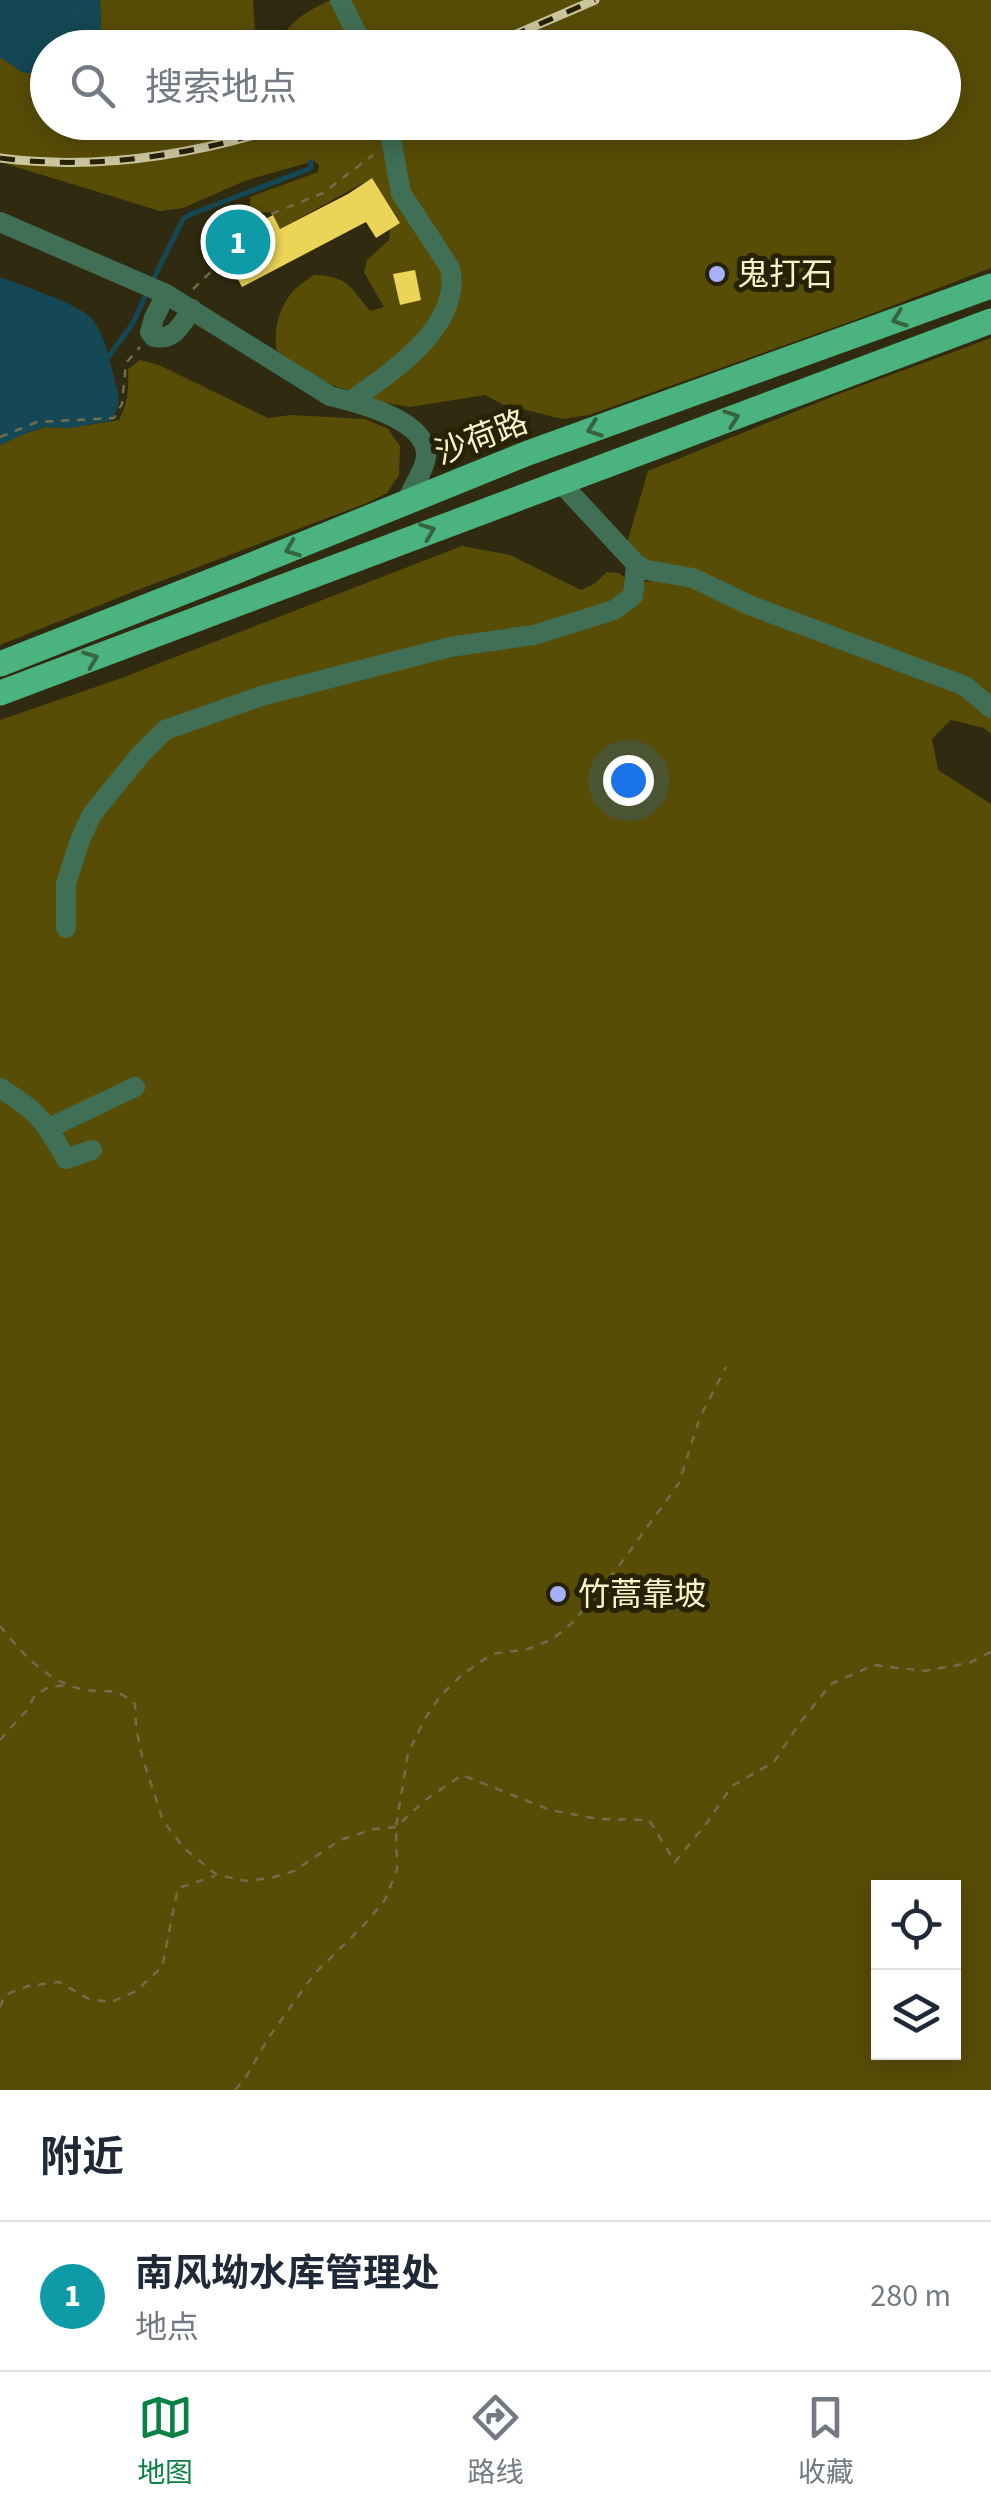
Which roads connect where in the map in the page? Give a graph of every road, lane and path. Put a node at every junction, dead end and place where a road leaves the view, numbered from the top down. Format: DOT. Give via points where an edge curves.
graph roads {
  1 [pos="340,0"];
  2 [pos="355,30"];
  3 [pos="383,140"];
  4 [pos="391,140"];
  5 [pos="0,222"];
  6 [pos="991,286"];
  7 [pos="174,299"];
  8 [pos="991,322"];
  9 [pos="152,335"];
  10 [pos="351,401"];
  11 [pos="0,436"];
  12 [pos="560,482"];
  13 [pos="407,501"];
  14 [pos="636,564"];
  15 [pos="0,664"];
  16 [pos="0,693"];
  17 [pos="991,708"];
  18 [pos="66,928"];
  19 [pos="135,1086"];
  20 [pos="0,1088"];
  21 [pos="48,1128"];
  22 [pos="92,1150"];
  23 [pos="726,1367"];
  24 [pos="0,1626"];
  25 [pos="991,1652"];
  26 [pos="69,1684"];
  27 [pos="0,1740"];
  28 [pos="396,1826"];
  29 [pos="217,1876"];
  30 [pos="0,2007"];
  31 [pos="235,2090"];
  1 -- 2 [label="lane"];
  3 -- 7 [label="path" via="324,193 212,234 217,266"];
  4 -- 10 [label="lane" via="401,193 450,268 451,292 428,337"];
  5 -- 7 [label="lane"];
  6 -- 13 [label="main road, 沙荷路, one-way"];
  7 -- 9 [label="lane" via="154,318"];
  7 -- 9 [label="lane" via="179,328 169,337"];
  7 -- 10 [label="lane" via="330,396"];
  12 -- 8 [label="main road, one-way"];
  9 -- 11 [label="path" via="126,363 114,418 37,422"];
  10 -- 13 [label="lane" via="398,419 421,438 424,462"];
  12 -- 14 [label="lane"];
  16 -- 12 [label="main road, one-way"];
  13 -- 15 [label="main road, 沙荷路, one-way"];
  14 -- 17 [label="lane" via="693,578 965,686"];
  14 -- 18 [label="lane" via="633,596 614,610 534,636 450,647 260,696 165,730 92,814 66,884"];
  19 -- 21 [label="lane"];
  20 -- 21 [label="lane" via="32,1108"];
  21 -- 22 [label="lane" via="66,1160"];
  23 -- 28 [label="path" via="700,1417 679,1482 573,1622 528,1649 492,1654 441,1695 408,1753"];
  24 -- 26 [label="path" via="21,1652"];
  25 -- 28 [label="path" via="924,1671 874,1665 831,1684 774,1762 732,1786 675,1862 649,1820 550,1810 462,1774"];
  26 -- 27 [label="path" via="36,1694"];
  26 -- 29 [label="path" via="110,1690 135,1704 142,1756 163,1821"];
  28 -- 29 [label="path" via="340,1840 271,1878"];
  28 -- 31 [label="path" via="397,1870 385,1900 315,1973"];
  29 -- 30 [label="path" via="178,1888 162,1967 136,1991 112,2002 89,1999 59,1982 5,1995"];
}
